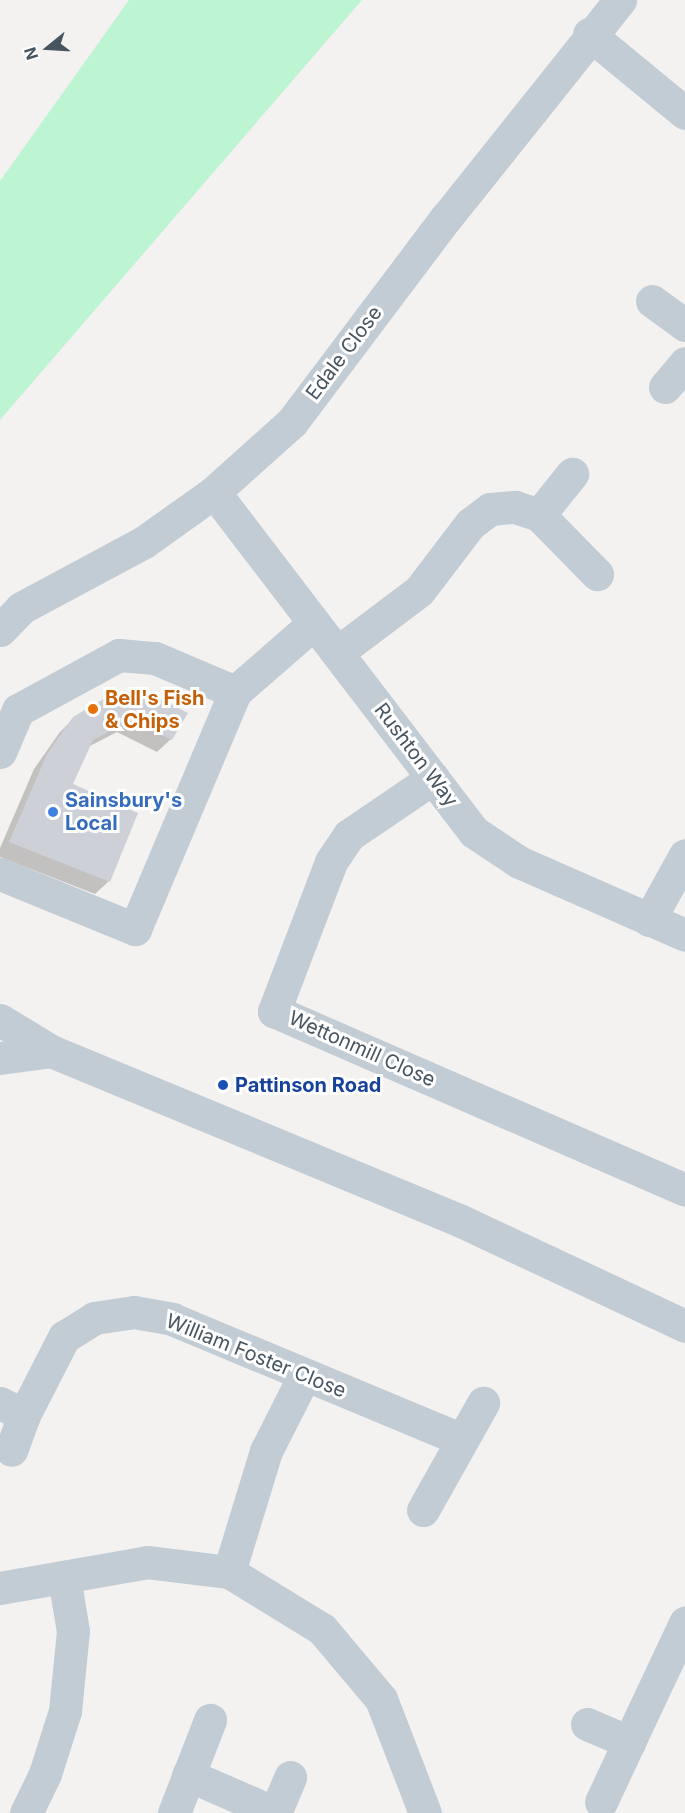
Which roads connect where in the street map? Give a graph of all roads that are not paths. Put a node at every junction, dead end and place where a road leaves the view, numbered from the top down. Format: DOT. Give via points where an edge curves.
graph roads {
  1 [pos="620,0"];
  2 [pos="590,34"];
  3 [pos="685,113"];
  4 [pos="652,301"];
  5 [pos="685,325"];
  6 [pos="572,474"];
  7 [pos="214,492"];
  8 [pos="539,515"];
  9 [pos="597,574"];
  10 [pos="314,623"];
  11 [pos="0,630"];
  12 [pos="338,652"];
  13 [pos="235,692"];
  14 [pos="0,752"];
  15 [pos="433,778"];
  16 [pos="685,855"];
  17 [pos="0,874"];
  18 [pos="649,920"];
  19 [pos="685,935"];
  20 [pos="0,1020"];
  21 [pos="51,1051"];
  22 [pos="0,1058"];
  23 [pos="685,1190"];
  24 [pos="685,1326"];
  25 [pos="304,1376"];
  26 [pos="483,1403"];
  27 [pos="12,1409"];
  28 [pos="462,1440"];
  29 [pos="11,1450"];
  30 [pos="423,1510"];
  31 [pos="229,1572"];
  32 [pos="64,1577"];
  33 [pos="0,1588"];
  34 [pos="685,1623"];
  35 [pos="210,1720"];
  36 [pos="587,1724"];
  37 [pos="629,1742"];
  38 [pos="188,1775"];
  39 [pos="290,1777"];
  40 [pos="601,1802"];
  41 [pos="26,1813"];
  42 [pos="174,1813"];
  43 [pos="275,1813"];
  44 [pos="425,1813"];
  1 -- 2 [label="street, Edale Close"];
  2 -- 3 [label="street"];
  2 -- 7 [label="street, Edale Close" via="291,422"];
  4 -- 5 [label="street"];
  6 -- 8 [label="street"];
  7 -- 10 [label="street, Rushton Way"];
  7 -- 11 [label="street, Edale Close" via="144,542 21,608"];
  8 -- 9 [label="street"];
  8 -- 12 [label="street" via="515,507 490,509 470,524 419,591"];
  10 -- 12 [label="street, Rushton Way"];
  10 -- 13 [label="street"];
  12 -- 15 [label="street, Rushton Way"];
  13 -- 14 [label="street" via="155,658 119,655 18,710"];
  13 -- 17 [label="street" via="135,929"];
  15 -- 18 [label="street, Rushton Way" via="474,832 519,862"];
  15 -- 23 [label="street, Wettonmill Close" via="349,836 337,853 274,1011"];
  16 -- 18 [label="street"];
  18 -- 19 [label="street, Rushton Way"];
  20 -- 21 [label="street"];
  21 -- 22 [label="street"];
  21 -- 24 [label="street" via="459,1220"];
  25 -- 27 [label="street, William Foster Close" via="172,1319 134,1312 111,1313 80,1325 64,1337"];
  25 -- 28 [label="street, William Foster Close"];
  25 -- 31 [label="street" via="266,1451"];
  26 -- 28 [label="street"];
  27 -- 29 [label="street, William Foster Close"];
  28 -- 30 [label="street"];
  31 -- 32 [label="street" via="147,1563"];
  31 -- 44 [label="street" via="322,1629 381,1699"];
  32 -- 33 [label="street"];
  32 -- 41 [label="street" via="73,1631 64,1711 45,1774"];
  34 -- 37 [label="street"];
  35 -- 38 [label="street"];
  36 -- 37 [label="street"];
  37 -- 40 [label="street"];
  38 -- 42 [label="street"];
  38 -- 43 [label="street"];
  39 -- 43 [label="street"];
}
